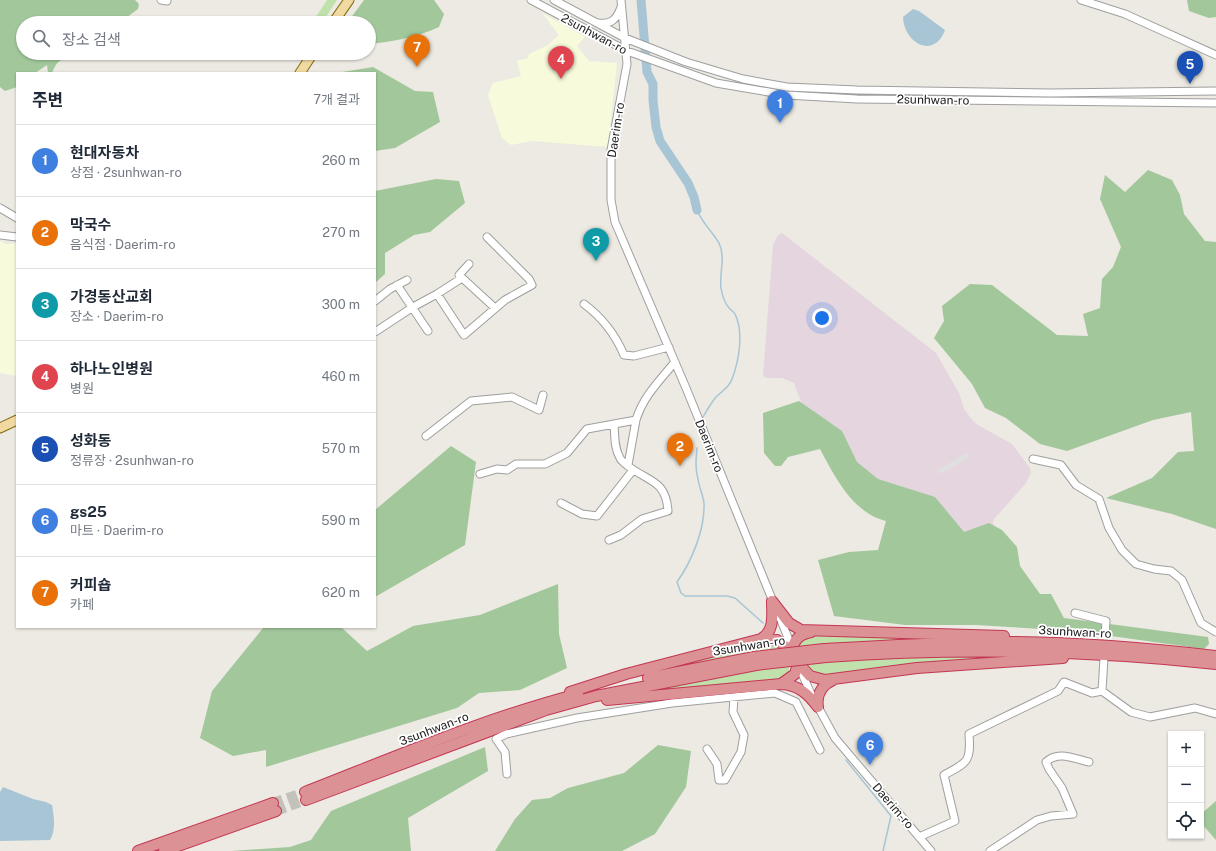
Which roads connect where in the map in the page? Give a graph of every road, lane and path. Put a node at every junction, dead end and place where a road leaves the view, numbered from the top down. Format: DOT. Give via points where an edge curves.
graph roads {
  1 [pos="161,0"];
  2 [pos="167,0"];
  3 [pos="349,0"];
  4 [pos="531,0"];
  5 [pos="554,0"];
  6 [pos="1081,0"];
  7 [pos="622,3"];
  8 [pos="1100,3"];
  9 [pos="338,16"];
  10 [pos="597,23"];
  11 [pos="625,38"];
  12 [pos="627,52"];
  13 [pos="1216,55"];
  14 [pos="308,60"];
  15 [pos="301,72"];
  16 [pos="1216,91"];
  17 [pos="1216,103"];
  18 [pos="0,208"];
  19 [pos="16,217"];
  20 [pos="0,235"];
  21 [pos="16,237"];
  22 [pos="487,237"];
  23 [pos="469,264"];
  24 [pos="462,278"];
  25 [pos="407,280"];
  26 [pos="397,285"];
  27 [pos="437,294"];
  28 [pos="376,300"];
  29 [pos="584,304"];
  30 [pos="413,307"];
  31 [pos="495,308"];
  32 [pos="376,331"];
  33 [pos="428,331"];
  34 [pos="669,347"];
  35 [pos="675,362"];
  36 [pos="543,395"];
  37 [pos="16,420"];
  38 [pos="636,420"];
  39 [pos="614,424"];
  40 [pos="0,428"];
  41 [pos="426,436"];
  42 [pos="1033,459"];
  43 [pos="631,468"];
  44 [pos="480,474"];
  45 [pos="561,503"];
  46 [pos="609,540"];
  47 [pos="772,601"];
  48 [pos="1075,613"];
  49 [pos="814,631"];
  50 [pos="1216,632"];
  51 [pos="1105,636"];
  52 [pos="761,639"];
  53 [pos="1145,649"];
  54 [pos="794,652"];
  55 [pos="825,653"];
  56 [pos="1105,656"];
  57 [pos="1216,656"];
  58 [pos="755,661"];
  59 [pos="798,663"];
  60 [pos="1216,664"];
  61 [pos="835,679"];
  62 [pos="781,684"];
  63 [pos="1102,692"];
  64 [pos="734,697"];
  65 [pos="818,707"];
  66 [pos="1216,714"];
  67 [pos="502,717"];
  68 [pos="519,719"];
  69 [pos="706,748"];
  70 [pos="820,750"];
  71 [pos="1089,762"];
  72 [pos="507,774"];
  73 [pos="920,837"];
  74 [pos="138,851"];
  75 [pos="164,851"];
  76 [pos="931,851"];
  77 [pos="990,851"];
  1 -- 2 [label="street"];
  3 -- 9 [label="main road"];
  4 -- 12 [label="street, 2sunhwan-ro"];
  5 -- 10 [label="street, 2sunhwan-ro"];
  6 -- 8 [label="street"];
  7 -- 10 [label="street" via="614,20 607,24"];
  7 -- 11 [label="street, Daerim-ro"];
  8 -- 13 [label="street"];
  10 -- 11 [label="street, 2sunhwan-ro"];
  11 -- 12 [label="street, Daerim-ro"];
  11 -- 16 [label="street, 2sunhwan-ro" via="686,62 743,79 787,87 1051,93"];
  12 -- 17 [label="street, 2sunhwan-ro" via="716,83 763,93 814,98"];
  12 -- 34 [label="street, Daerim-ro" via="627,68 611,150 611,200 615,222 624,246"];
  14 -- 15 [label="main road"];
  18 -- 19 [label="street"];
  20 -- 21 [label="street"];
  22 -- 31 [label="street" via="529,279 532,286"];
  23 -- 24 [label="street" via="458,275"];
  24 -- 27 [label="street"];
  24 -- 31 [label="street"];
  25 -- 26 [label="street"];
  26 -- 28 [label="street"];
  26 -- 30 [label="street"];
  27 -- 30 [label="street"];
  27 -- 31 [label="street" via="464,335"];
  29 -- 34 [label="street" via="598,314 617,339 624,355 634,356"];
  30 -- 32 [label="street"];
  30 -- 33 [label="street"];
  34 -- 35 [label="street, Daerim-ro"];
  35 -- 38 [label="street" via="646,396"];
  35 -- 47 [label="street, Daerim-ro"];
  36 -- 41 [label="street" via="539,410 512,397 471,401"];
  37 -- 40 [label="main road"];
  38 -- 39 [label="street"];
  38 -- 43 [label="street"];
  39 -- 43 [label="street" via="616,449 620,459"];
  39 -- 44 [label="street" via="587,429 567,453 545,464 516,464 507,470 497,469"];
  42 -- 50 [label="street" via="1061,465 1076,485 1099,499 1109,528 1122,550 1136,564 1171,571 1182,580 1201,623"];
  43 -- 45 [label="street" via="597,516 582,514"];
  43 -- 46 [label="street" via="659,485 668,511 642,519 621,535"];
  47 -- 49 [label="highway" via="791,625 801,630"];
  47 -- 52 [label="highway" via="771,629"];
  47 -- 54 [label="street, Daerim-ro"];
  48 -- 51 [label="street" via="1106,621"];
  49 -- 53 [label="highway" via="991,635"];
  49 -- 54 [label="highway" via="797,638"];
  52 -- 54 [label="highway" via="777,640"];
  52 -- 67 [label="highway" via="605,680"];
  53 -- 55 [label="highway, 3sunhwan-ro" via="983,642"];
  53 -- 57 [label="highway, 3sunhwan-ro"];
  54 -- 59 [label="street, Daerim-ro"];
  55 -- 56 [label="highway, 3sunhwan-ro" via="987,650"];
  55 -- 58 [label="highway, 3sunhwan-ro, bridge"];
  56 -- 60 [label="highway, 3sunhwan-ro"];
  56 -- 61 [label="highway" via="917,668"];
  56 -- 63 [label="street"];
  58 -- 67 [label="highway, 3sunhwan-ro" via="582,693"];
  58 -- 68 [label="highway, 3sunhwan-ro" via="596,696"];
  59 -- 61 [label="highway" via="813,678"];
  59 -- 62 [label="highway" via="795,674"];
  59 -- 65 [label="street, Daerim-ro"];
  61 -- 65 [label="highway" via="821,690 817,700"];
  62 -- 65 [label="highway" via="802,690"];
  62 -- 68 [label="highway" via="615,699"];
  63 -- 66 [label="street" via="1131,712 1150,717 1195,708"];
  63 -- 73 [label="street" via="1092,693 1064,682 1058,691 969,734 970,752 964,764 944,775 955,821"];
  64 -- 69 [label="street" via="733,712 744,735 741,752 725,780 719,780 717,764"];
  64 -- 70 [label="street" via="775,693 796,702"];
  64 -- 72 [label="street" via="672,703 577,718 506,734 496,739 505,752"];
  65 -- 73 [label="street, Daerim-ro" via="835,738"];
  67 -- 68 [label="highway, 3sunhwan-ro" via="306,796"];
  71 -- 77 [label="street" via="1058,755 1046,762 1062,788 1073,814 1037,820"];
  73 -- 76 [label="street, Daerim-ro"];
  74 -- 75 [label="highway" via="274,807"];
}
